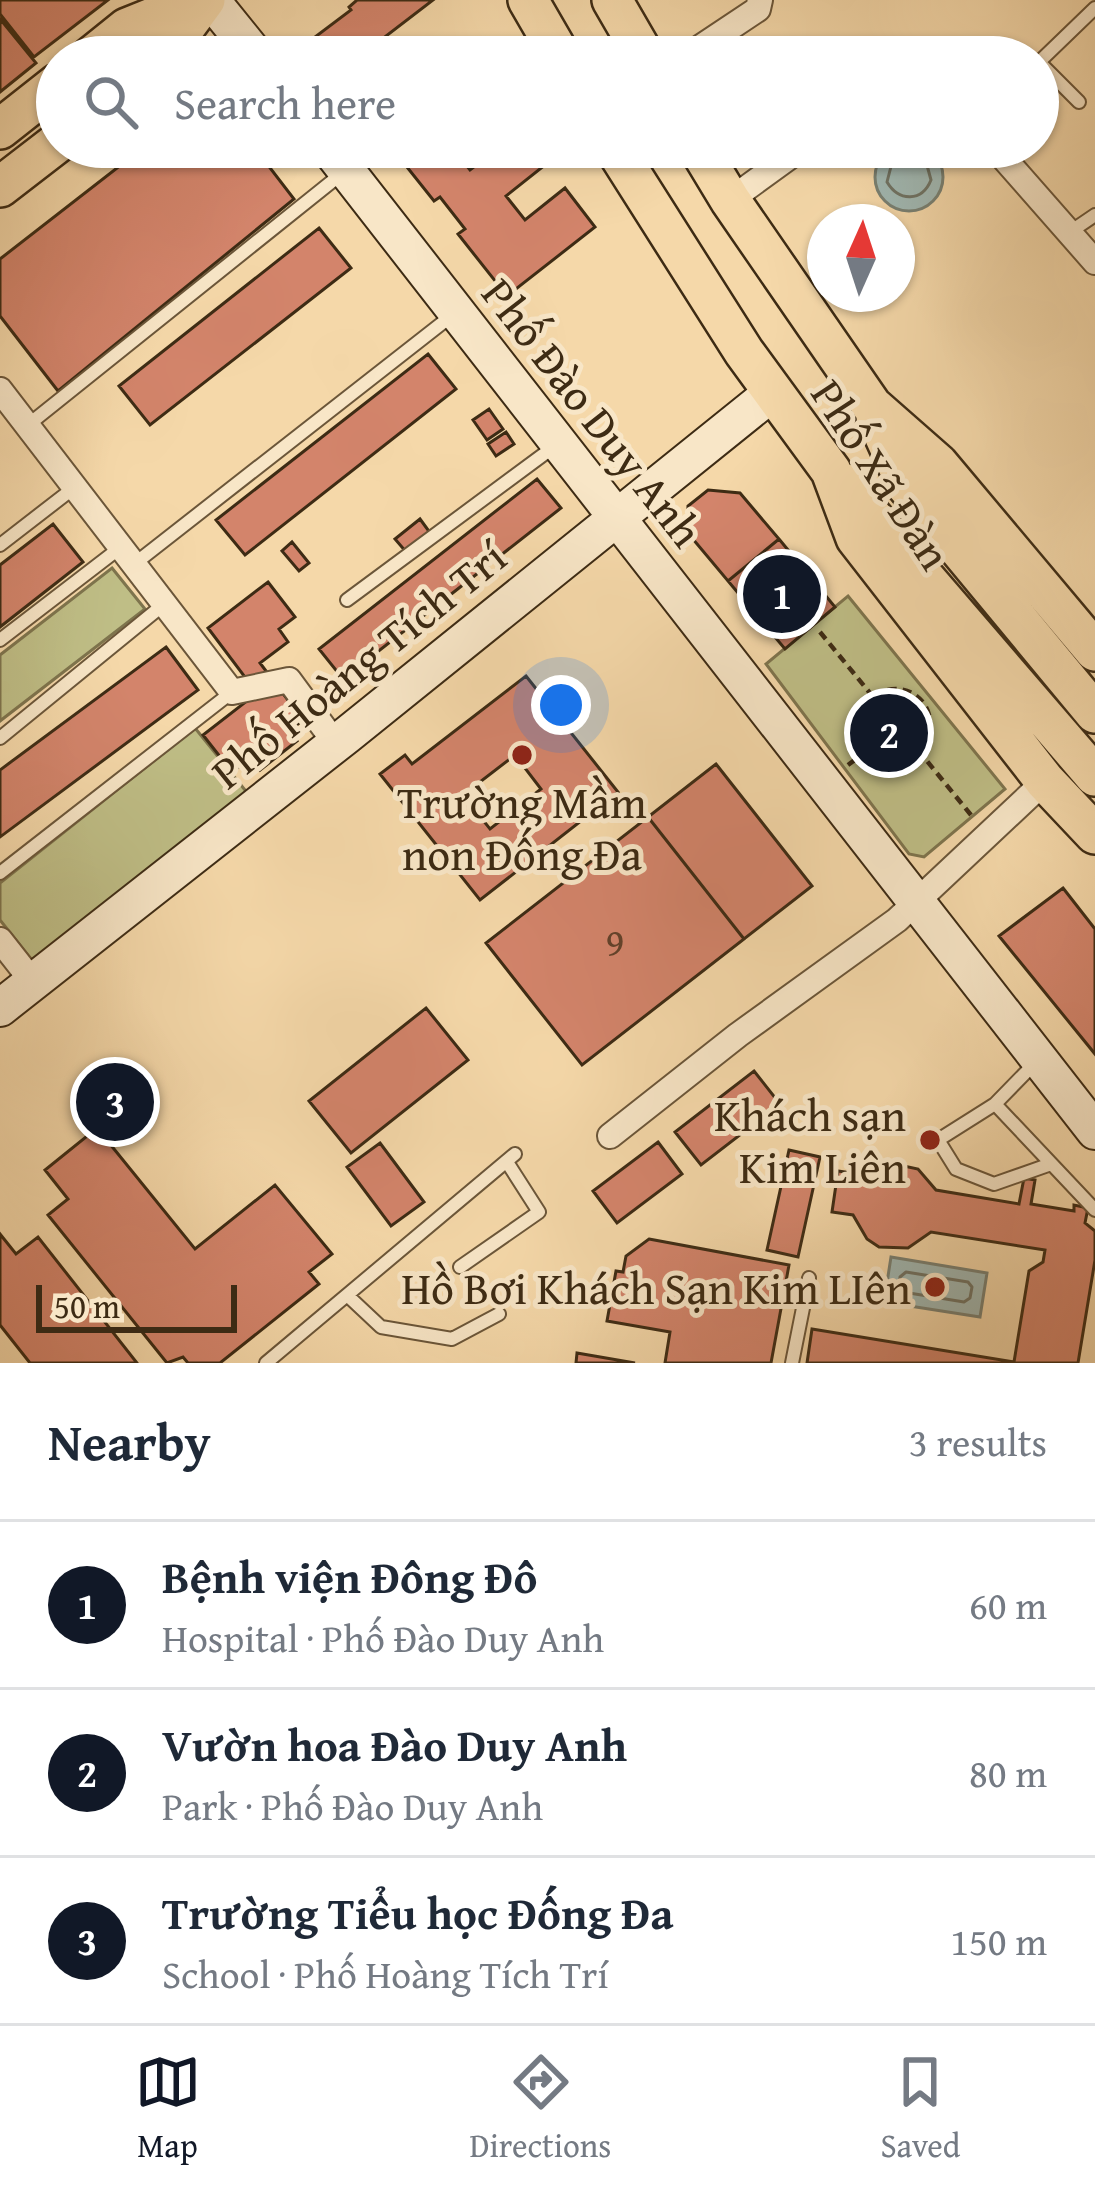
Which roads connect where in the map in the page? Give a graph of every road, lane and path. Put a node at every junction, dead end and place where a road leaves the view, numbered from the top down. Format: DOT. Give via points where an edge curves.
graph roads {
  1 [pos="204,0"];
  2 [pos="528,0"];
  3 [pos="612,0"];
  4 [pos="760,0"];
  5 [pos="1095,8"];
  6 [pos="117,36"];
  7 [pos="178,36"];
  8 [pos="237,36"];
  9 [pos="549,36"];
  10 [pos="633,36"];
  11 [pos="718,36"];
  12 [pos="1059,42"];
  13 [pos="1059,82"];
  14 [pos="36,101"];
  15 [pos="1079,101"];
  16 [pos="0,130"];
  17 [pos="36,159"];
  18 [pos="327,168"];
  19 [pos="344,168"];
  20 [pos="628,168"];
  21 [pos="711,168"];
  22 [pos="773,168"];
  23 [pos="1013,168"];
  24 [pos="0,187"];
  25 [pos="730,200"];
  26 [pos="1095,215"];
  27 [pos="1070,233"];
  28 [pos="1095,262"];
  29 [pos="456,312"];
  30 [pos="0,389"];
  31 [pos="773,392"];
  32 [pos="872,406"];
  33 [pos="28,425"];
  34 [pos="560,441"];
  35 [pos="831,471"];
  36 [pos="76,487"];
  37 [pos="618,518"];
  38 [pos="0,545"];
  39 [pos="127,556"];
  40 [pos="346,600"];
  41 [pos="163,605"];
  42 [pos="820,632"];
  43 [pos="0,640"];
  44 [pos="1095,651"];
  45 [pos="232,692"];
  46 [pos="874,698"];
  47 [pos="1095,713"];
  48 [pos="0,738"];
  49 [pos="336,744"];
  50 [pos="872,747"];
  51 [pos="918,750"];
  52 [pos="842,770"];
  53 [pos="1095,776"];
  54 [pos="1046,781"];
  55 [pos="974,819"];
  56 [pos="1095,834"];
  57 [pos="0,873"];
  58 [pos="914,903"];
  59 [pos="0,940"];
  60 [pos="33,982"];
  61 [pos="0,1008"];
  62 [pos="1038,1060"];
  63 [pos="994,1104"];
  64 [pos="1095,1131"];
  65 [pos="610,1136"];
  66 [pos="1051,1164"];
  67 [pos="1095,1210"];
  68 [pos="460,1268"];
  69 [pos="809,1278"];
  70 [pos="348,1296"];
  71 [pos="499,1314"];
  72 [pos="266,1363"];
  73 [pos="792,1363"];
  1 -- 6 [label="main road"];
  1 -- 7 [label="main road"];
  1 -- 8 [label="street"];
  2 -- 9 [label="main road"];
  3 -- 10 [label="main road"];
  4 -- 11 [label="street"];
  5 -- 12 [label="lane"];
  13 -- 15 [label="lane"];
  14 -- 16 [label="main road"];
  17 -- 24 [label="main road"];
  18 -- 33 [label="lane"];
  19 -- 29 [label="street, Phố Đào Duy Anh"];
  20 -- 31 [label="main road, Phố Xã Đàn"];
  21 -- 25 [label="main road, Phố Xã Đàn"];
  22 -- 25 [label="street"];
  23 -- 27 [label="street"];
  25 -- 32 [label="main road, Phố Xã Đàn"];
  26 -- 27 [label="lane"];
  27 -- 28 [label="street"];
  29 -- 34 [label="street, Phố Đào Duy Anh"];
  29 -- 39 [label="lane"];
  30 -- 33 [label="street"];
  31 -- 35 [label="main road, Phố Xã Đàn"];
  31 -- 37 [label="street, Phố Hoàng Tích Trí"];
  32 -- 44 [label="main road, Phố Xã Đàn" via="938,464"];
  32 -- 47 [label="main road" via="907,486"];
  33 -- 36 [label="street"];
  34 -- 37 [label="street, Phố Đào Duy Anh"];
  34 -- 40 [label="lane"];
  35 -- 53 [label="main road"];
  35 -- 54 [label="main road, Phố Xã Đàn" via="856,538"];
  36 -- 38 [label="lane"];
  36 -- 39 [label="street"];
  37 -- 49 [label="street, Phố Hoàng Tích Trí"];
  37 -- 58 [label="street, Phố Đào Duy Anh"];
  39 -- 41 [label="street"];
  39 -- 43 [label="lane"];
  41 -- 45 [label="street"];
  41 -- 48 [label="lane"];
  42 -- 46 [label="path"];
  45 -- 49 [label="street" via="289,680"];
  45 -- 57 [label="lane"];
  46 -- 50 [label="path" via="861,722"];
  46 -- 51 [label="path" via="900,689 920,699 931,719"];
  49 -- 60 [label="street, Phố Hoàng Tích Trí"];
  50 -- 51 [label="path" via="897,758"];
  50 -- 52 [label="path"];
  51 -- 55 [label="path"];
  54 -- 56 [label="main road, Phố Xã Đàn"];
  54 -- 58 [label="street"];
  58 -- 62 [label="street, Phố Đào Duy Anh"];
  58 -- 65 [label="street"];
  59 -- 60 [label="street"];
  60 -- 61 [label="street, Phố Hoàng Tích Trí"];
  62 -- 63 [label="lane"];
  62 -- 64 [label="street, Phố Đào Duy Anh"];
  63 -- 66 [label="lane"];
  63 -- 66 [label="lane" via="938,1140 956,1169 994,1184"];
  66 -- 67 [label="lane"];
  68 -- 70 [label="lane" via="539,1212 511,1158"];
  69 -- 73 [label="lane"];
  70 -- 71 [label="lane" via="381,1327 452,1339"];
  70 -- 72 [label="lane"];
}
